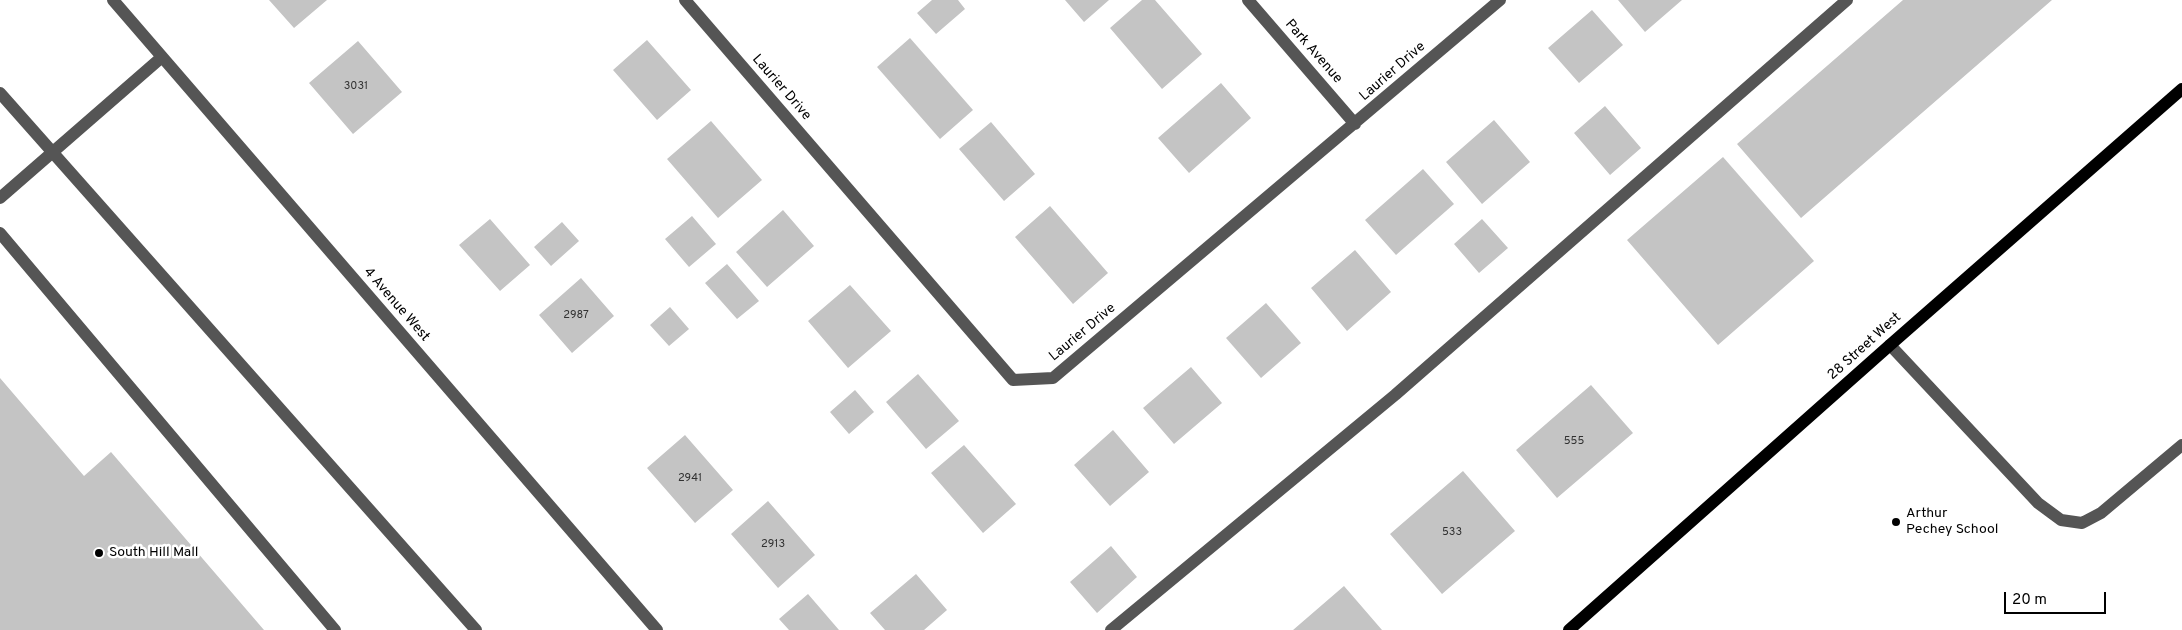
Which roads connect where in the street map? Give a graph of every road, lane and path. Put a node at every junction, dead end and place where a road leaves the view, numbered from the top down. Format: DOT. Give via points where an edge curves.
graph roads {
  1 [pos="113,0"];
  2 [pos="685,0"];
  3 [pos="1248,0"];
  4 [pos="1500,0"];
  5 [pos="1847,0"];
  6 [pos="162,57"];
  7 [pos="2182,89"];
  8 [pos="0,93"];
  9 [pos="1355,124"];
  10 [pos="52,153"];
  11 [pos="0,198"];
  12 [pos="0,233"];
  13 [pos="1890,345"];
  14 [pos="2182,445"];
  15 [pos="335,630"];
  16 [pos="476,630"];
  17 [pos="657,630"];
  18 [pos="1111,630"];
  19 [pos="1569,630"];
  1 -- 6 [label="street, 4 Avenue West"];
  2 -- 9 [label="street, Laurier Drive" via="1013,380 1053,378"];
  3 -- 9 [label="street, Park Avenue"];
  4 -- 9 [label="street, Laurier Drive"];
  5 -- 18 [label="street" via="1395,395"];
  6 -- 10 [label="street"];
  6 -- 17 [label="street, 4 Avenue West"];
  7 -- 13 [label="main road, 28 Street West"];
  8 -- 10 [label="street"];
  10 -- 11 [label="street"];
  10 -- 16 [label="street"];
  12 -- 15 [label="street"];
  13 -- 14 [label="street" via="2038,503 2060,520 2082,523 2101,513"];
  13 -- 19 [label="main road, 28 Street West"];
}
